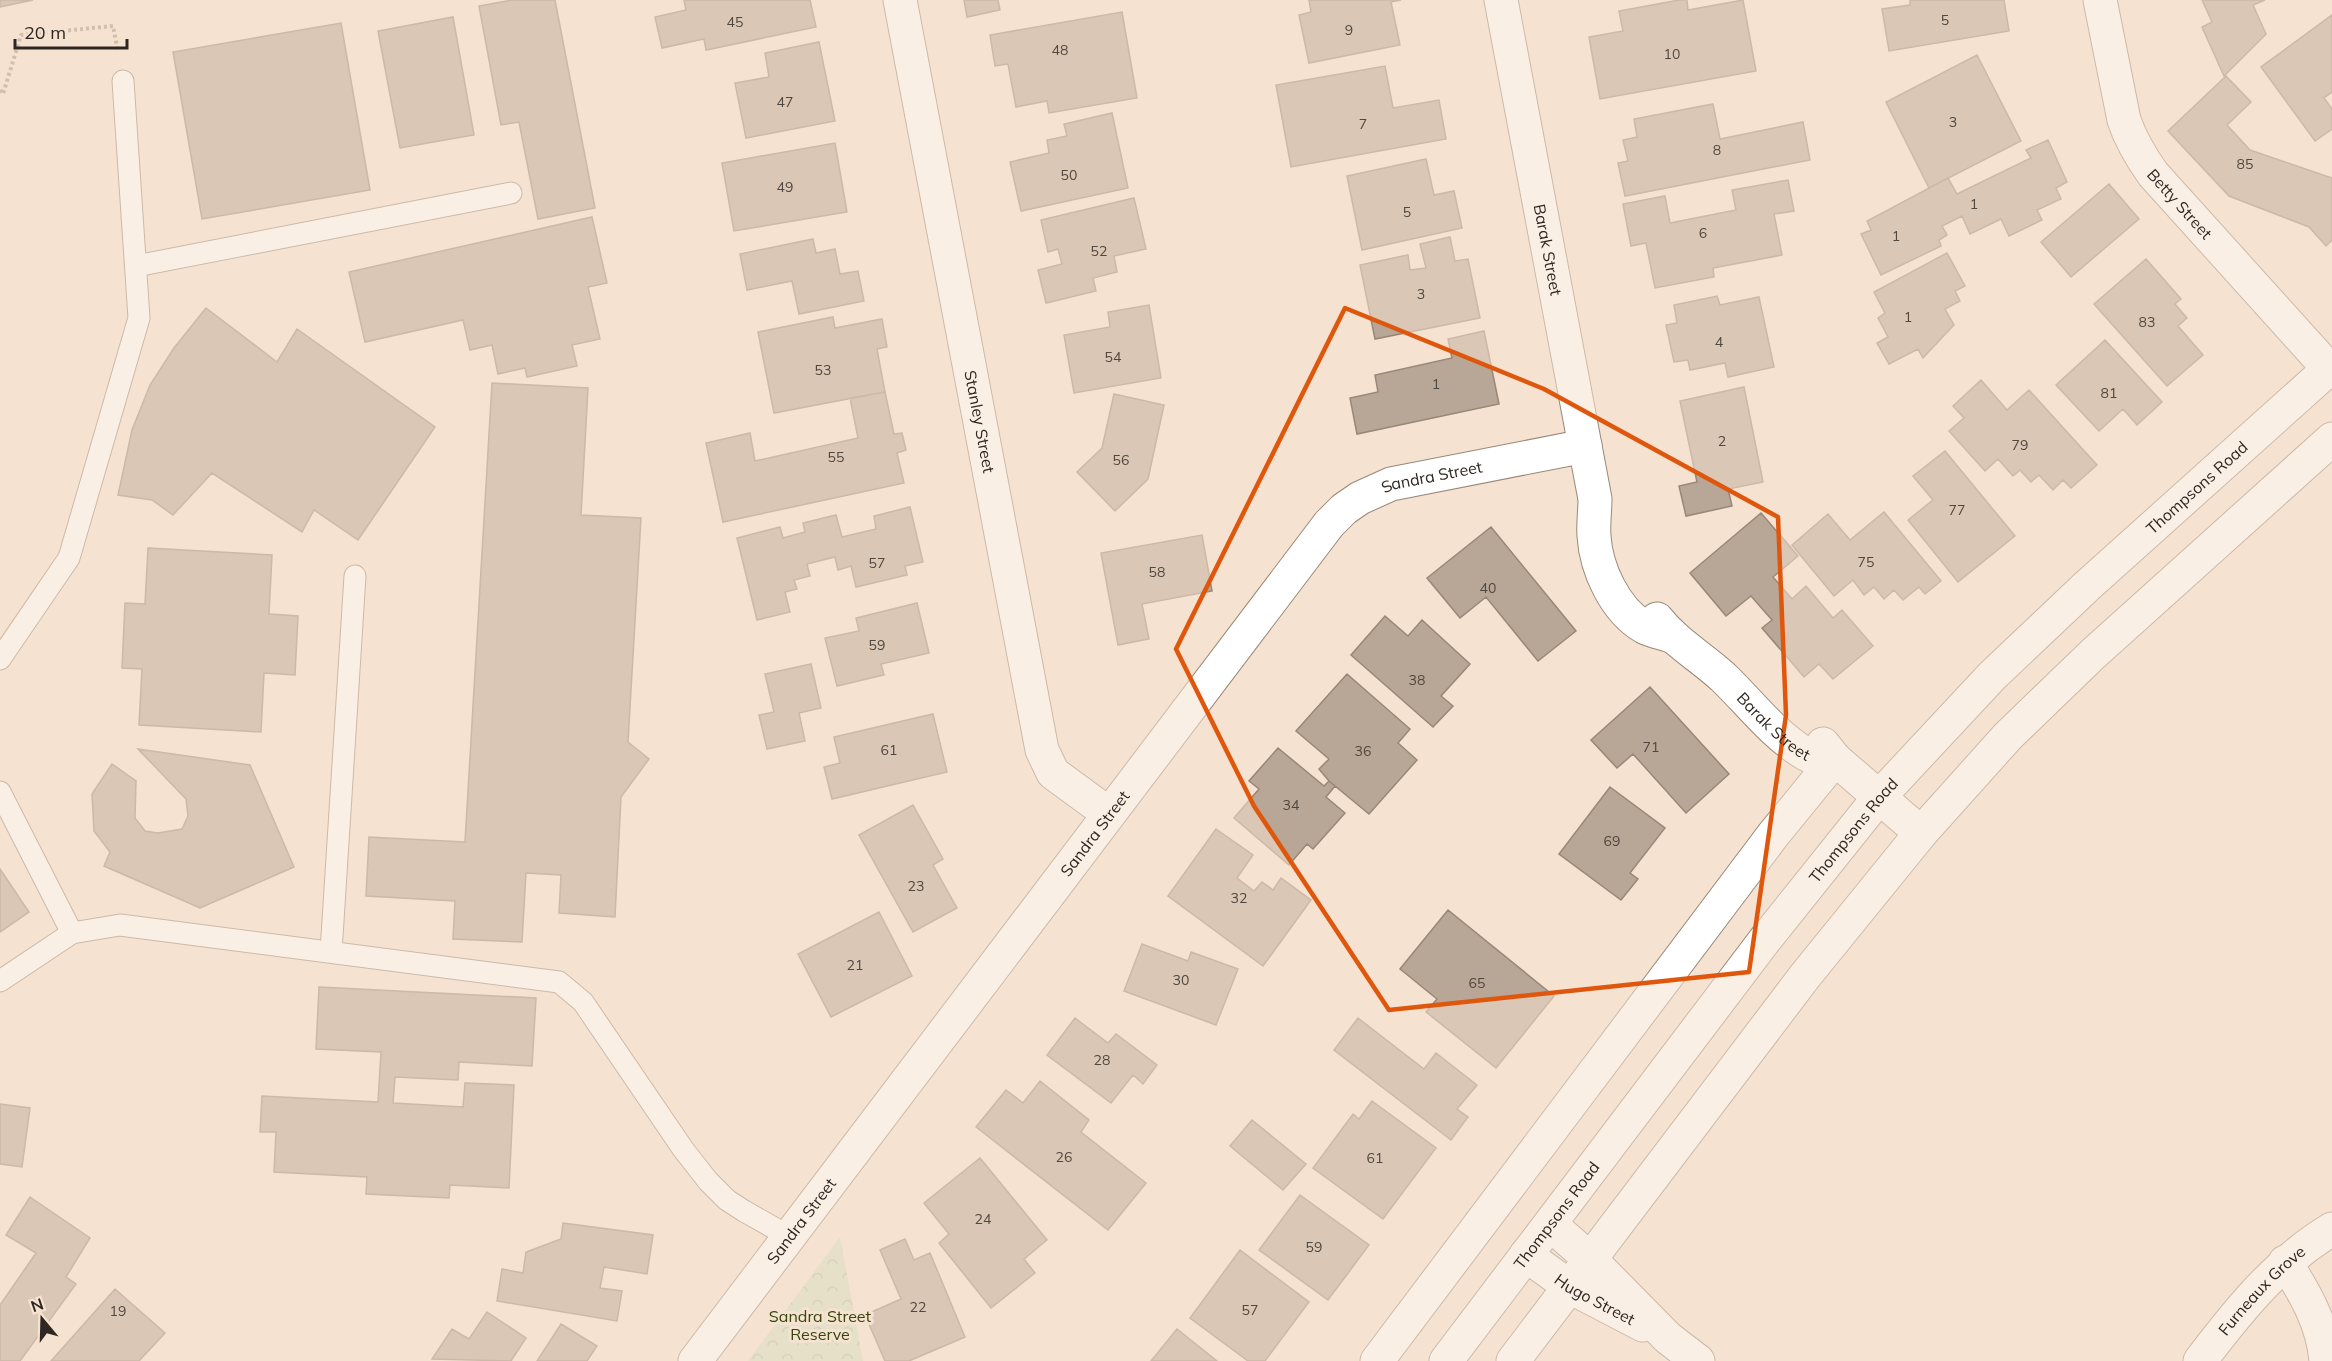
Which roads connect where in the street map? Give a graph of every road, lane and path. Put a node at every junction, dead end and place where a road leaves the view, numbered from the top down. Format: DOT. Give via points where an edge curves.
graph roads {
  1 [pos="900,0"];
  2 [pos="1501,0"];
  3 [pos="2100,0"];
  4 [pos="123,81"];
  5 [pos="0,90"];
  6 [pos="511,193"];
  7 [pos="136,266"];
  8 [pos="2331,369"];
  9 [pos="2332,439"];
  10 [pos="1585,446"];
  11 [pos="354,576"];
  12 [pos="0,659"];
  13 [pos="1835,759"];
  14 [pos="0,792"];
  15 [pos="1880,796"];
  16 [pos="1109,814"];
  17 [pos="1921,833"];
  18 [pos="72,933"];
  19 [pos="331,952"];
  20 [pos="0,981"];
  21 [pos="1550,1224"];
  22 [pos="2332,1229"];
  23 [pos="790,1237"];
  24 [pos="1526,1255"];
  25 [pos="1591,1260"];
  26 [pos="2285,1262"];
  27 [pos="1570,1287"];
  28 [pos="1668,1338"];
  29 [pos="695,1361"];
  30 [pos="1377,1361"];
  31 [pos="1446,1361"];
  32 [pos="1513,1361"];
  33 [pos="1698,1361"];
  34 [pos="2200,1361"];
  35 [pos="2326,1361"];
  1 -- 16 [label="street, Stanley Street" via="1042,750 1053,773"];
  2 -- 10 [label="street, Barak Street"];
  3 -- 8 [label="street, Betty Street" via="2124,120 2140,156"];
  4 -- 5 [label="path" via="113,26 21,35 3,94"];
  4 -- 7 [label="lane"];
  6 -- 7 [label="lane"];
  7 -- 12 [label="lane" via="139,318 69,558"];
  8 -- 15 [label="street, Thompsons Road" via="2087,586 1992,676"];
  9 -- 17 [label="street" via="2076,670 2008,736"];
  10 -- 13 [label="street, Barak Street" via="1595,499 1633,589 1671,636 1722,676 1776,704 1816,736"];
  10 -- 16 [label="street, Sandra Street" via="1391,484 1344,509"];
  11 -- 19 [label="lane"];
  13 -- 15 [label="street, Barak Street"];
  13 -- 30 [label="street" via="1773,835"];
  14 -- 18 [label="lane"];
  15 -- 17 [label="street, Barak Street"];
  15 -- 21 [label="street, Thompsons Road" via="1764,941"];
  16 -- 23 [label="street, Sandra Street"];
  17 -- 25 [label="street" via="1805,976"];
  18 -- 19 [label="lane" via="120,925"];
  18 -- 20 [label="lane"];
  19 -- 23 [label="lane" via="559,982 583,1002 704,1176 727,1200"];
  21 -- 24 [label="street, Thompsons Road"];
  21 -- 25 [label="street, Hugo Street"];
  22 -- 26 [label="street, Furneaux Grove"];
  23 -- 29 [label="street, Sandra Street"];
  24 -- 27 [label="street, Hugo Street"];
  24 -- 31 [label="street, Thompsons Road"];
  25 -- 27 [label="street"];
  25 -- 28 [label="street, Hugo Street"];
  26 -- 34 [label="street, Furneaux Grove" via="2263,1283"];
  26 -- 35 [label="street" via="2318,1320"];
  27 -- 28 [label="street, Hugo Street"];
  27 -- 32 [label="street"];
  28 -- 33 [label="street, Hugo Street"];
}
